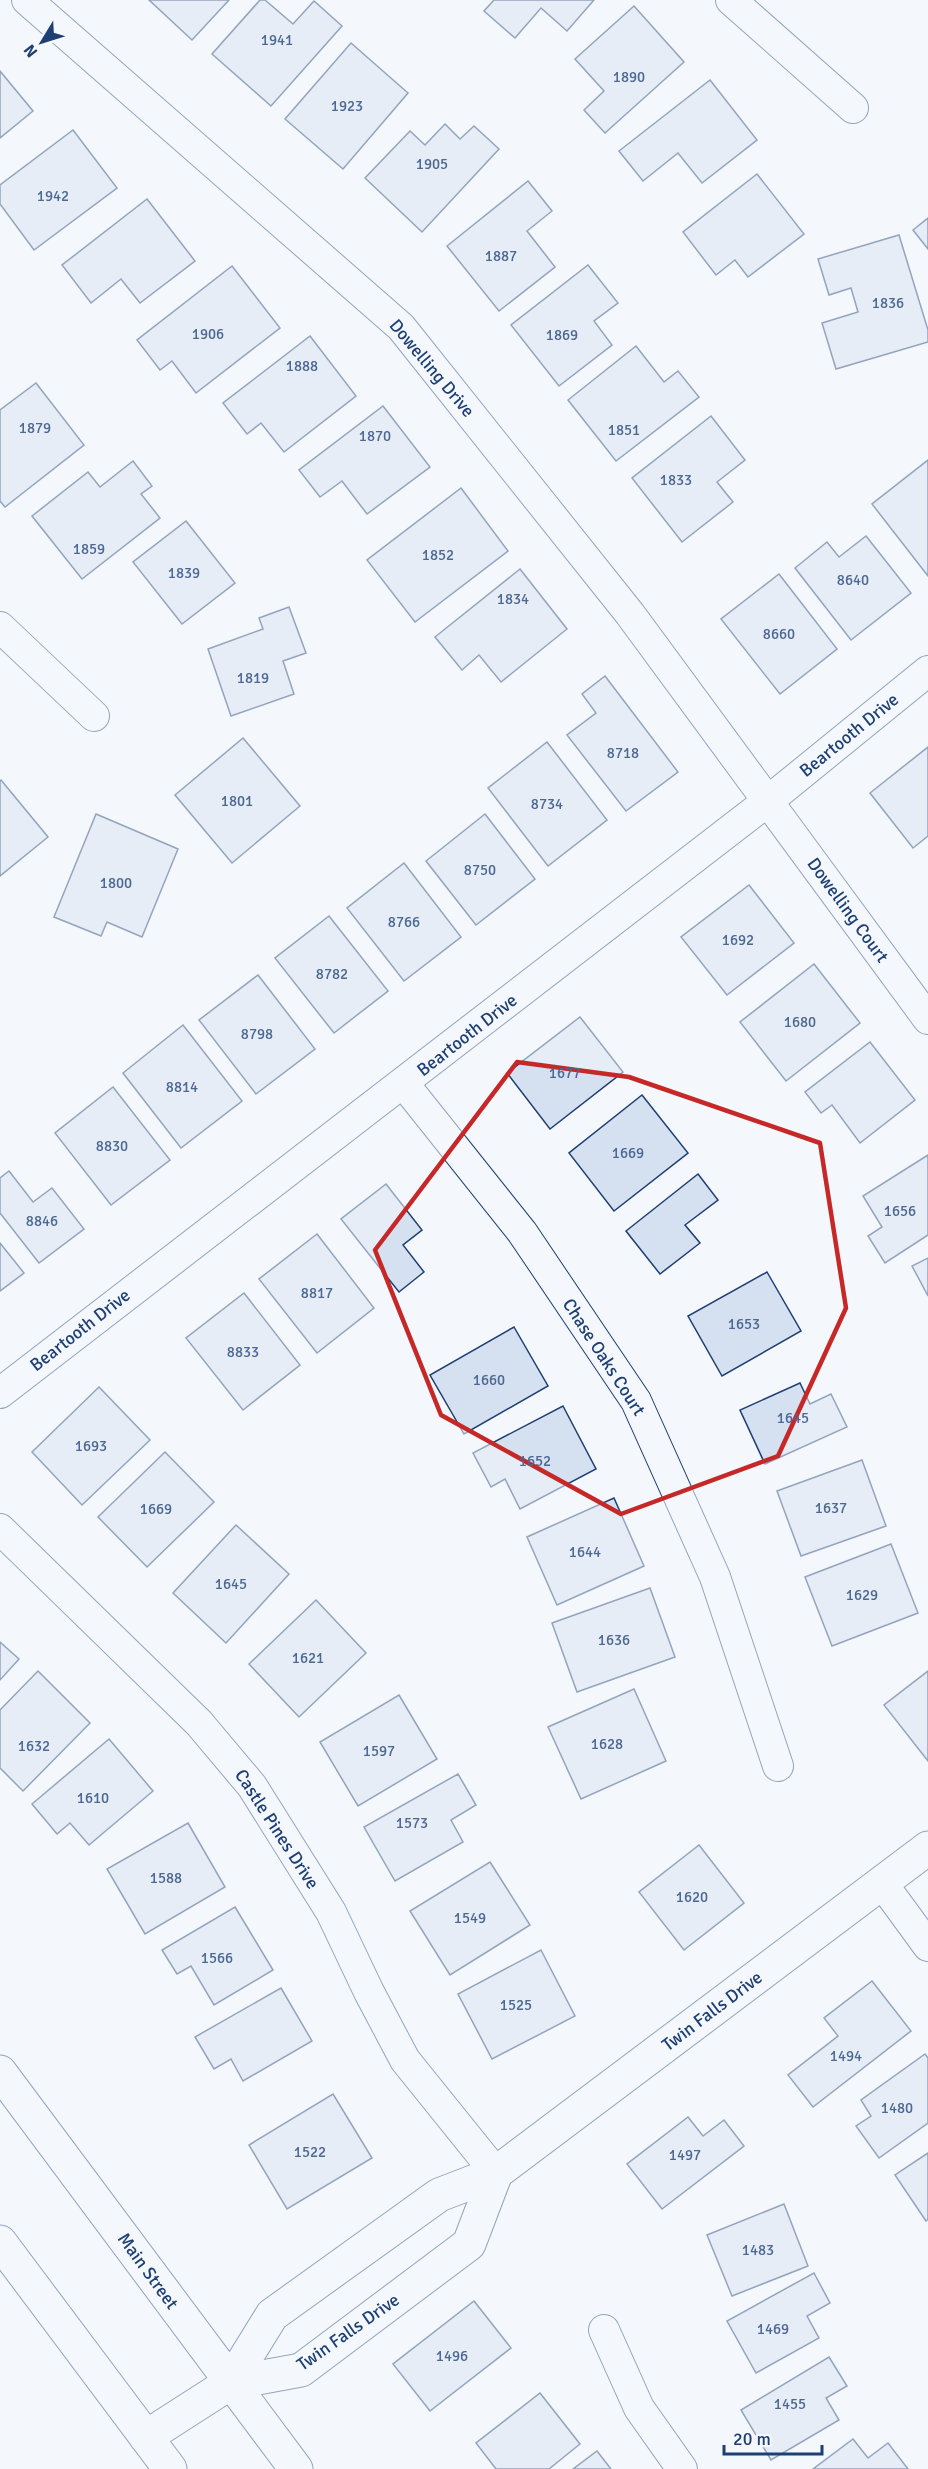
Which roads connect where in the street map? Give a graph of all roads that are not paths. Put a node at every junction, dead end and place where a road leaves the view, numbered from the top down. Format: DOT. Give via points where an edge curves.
graph roads {
  1 [pos="27,0"];
  2 [pos="730,0"];
  3 [pos="853,108"];
  4 [pos="0,627"];
  5 [pos="928,671"];
  6 [pos="94,716"];
  7 [pos="768,801"];
  8 [pos="928,1019"];
  9 [pos="404,1084"];
  10 [pos="0,1393"];
  11 [pos="0,1529"];
  12 [pos="778,1766"];
  13 [pos="928,1848"];
  14 [pos="882,1883"];
  15 [pos="928,1946"];
  16 [pos="0,2072"];
  17 [pos="496,2173"];
  18 [pos="0,2242"];
  19 [pos="604,2330"];
  20 [pos="230,2382"];
  21 [pos="146,2438"];
  22 [pos="170,2469"];
  23 [pos="296,2469"];
  24 [pos="682,2469"];
  1 -- 7 [label="street, Dowelling Drive" via="401,327 630,614"];
  2 -- 3 [label="street"];
  4 -- 6 [label="street"];
  5 -- 7 [label="street, Beartooth Drive"];
  7 -- 8 [label="street, Dowelling Court"];
  7 -- 9 [label="street, Beartooth Drive"];
  9 -- 10 [label="street, Beartooth Drive"];
  9 -- 12 [label="street, Chase Oaks Court" via="522,1232 636,1401 715,1577"];
  11 -- 17 [label="street, Castle Pines Drive" via="199,1723 252,1786 331,1912 405,2060"];
  13 -- 14 [label="street, Twin Falls Drive"];
  14 -- 15 [label="street"];
  14 -- 17 [label="street, Twin Falls Drive"];
  16 -- 20 [label="street, Main Street"];
  17 -- 20 [label="street, Twin Falls Drive" via="439,2195 272,2315"];
  17 -- 20 [label="street, Twin Falls Drive" via="469,2244 301,2370"];
  18 -- 21 [label="street"];
  19 -- 24 [label="street" via="639,2408"];
  20 -- 21 [label="street"];
  20 -- 23 [label="street, Main Street"];
  21 -- 22 [label="street"];
}
